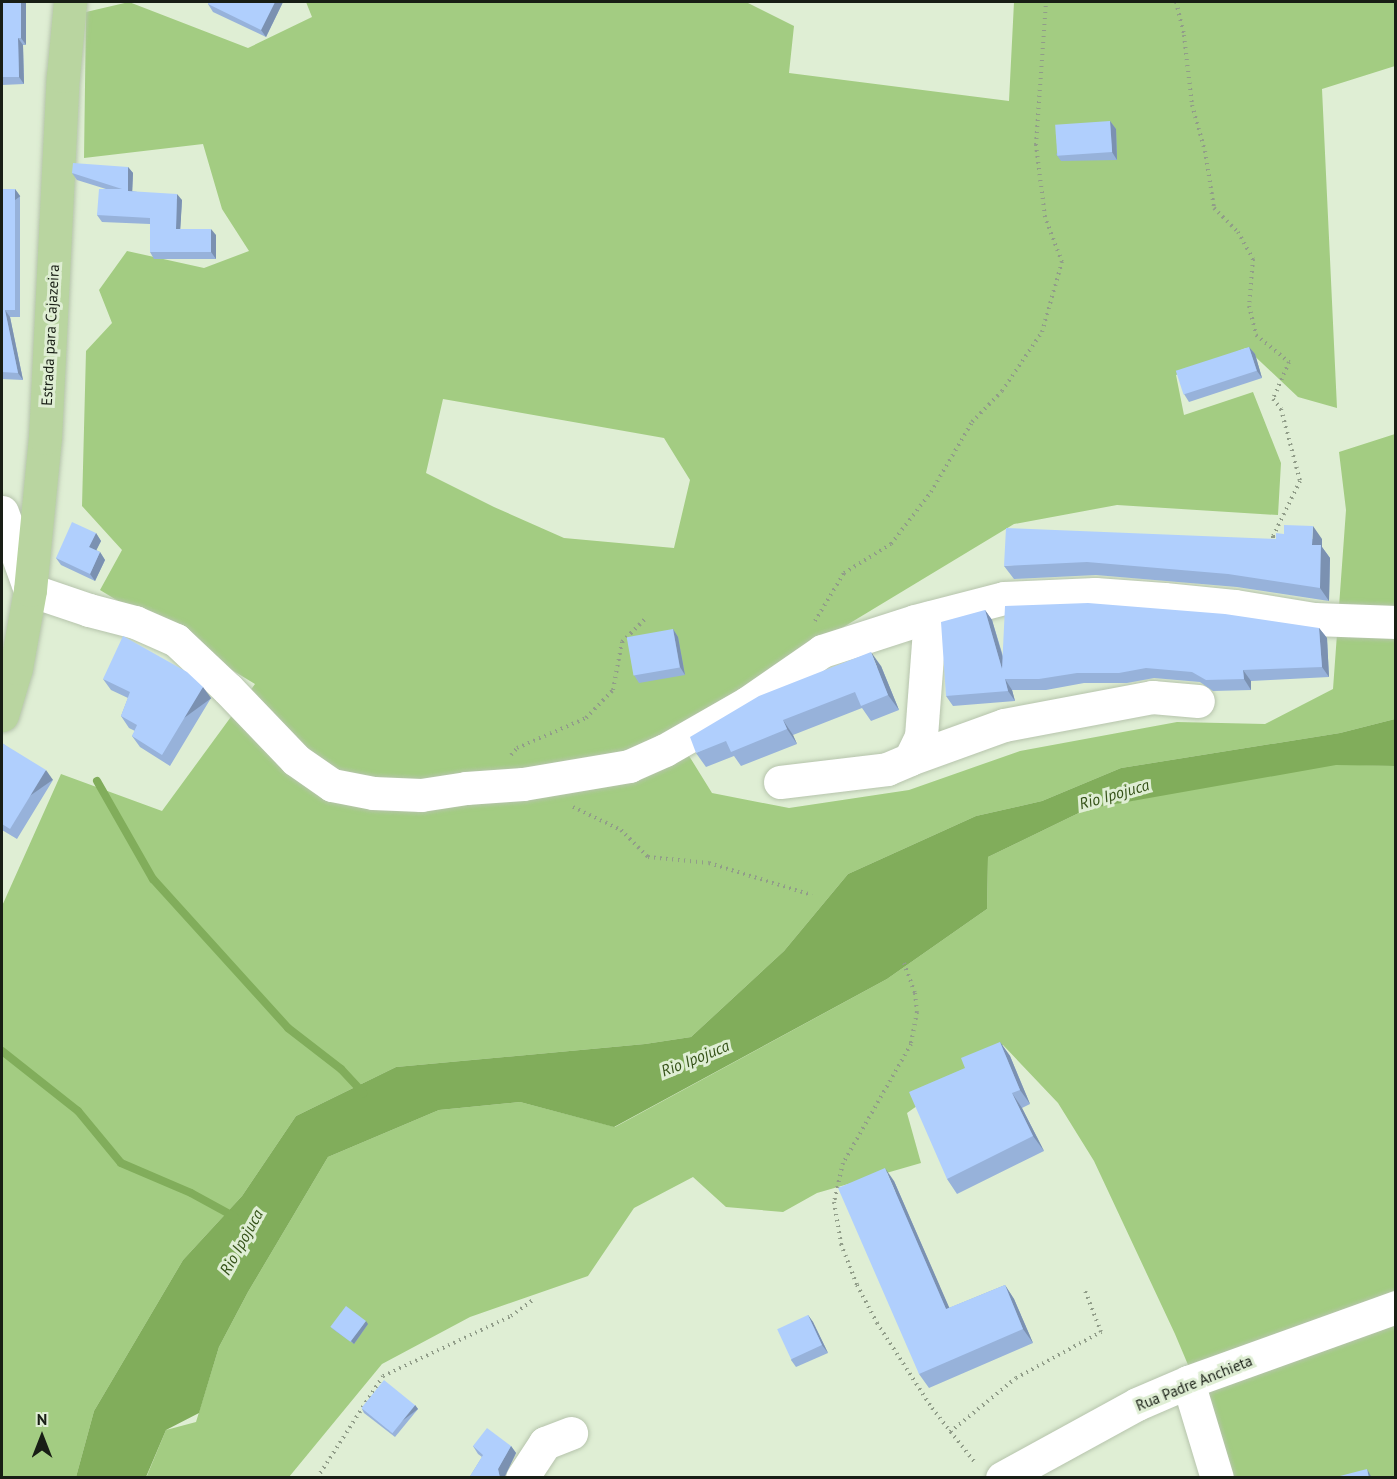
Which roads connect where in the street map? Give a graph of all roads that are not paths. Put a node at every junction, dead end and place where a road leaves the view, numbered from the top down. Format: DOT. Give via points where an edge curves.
graph roads {
  1 [pos="70,2"];
  2 [pos="2,512"];
  3 [pos="30,590"];
  4 [pos="930,617"];
  5 [pos="1395,622"];
  6 [pos="8,693"];
  7 [pos="1198,701"];
  8 [pos="910,759"];
  9 [pos="780,782"];
  10 [pos="1395,1307"];
  11 [pos="1188,1382"];
  12 [pos="571,1433"];
  13 [pos="992,1474"];
  14 [pos="522,1478"];
  15 [pos="1217,1478"];
  1 -- 3 [label="main road, Estrada para Cajazeira" via="62,88 45,438"];
  2 -- 3 [label="street"];
  3 -- 4 [label="street" via="135,622 176,640 296,760 332,785 373,793 421,795 574,777 629,765 664,750 747,703 822,651"];
  3 -- 6 [label="main road, Estrada para Cajazeira"];
  4 -- 5 [label="street" via="1004,598 1095,594 1235,606 1314,619"];
  4 -- 8 [label="street" via="921,736"];
  7 -- 8 [label="street" via="1152,697 1004,725"];
  8 -- 9 [label="street" via="887,769"];
  10 -- 11 [label="street, Rua Padre Anchieta"];
  11 -- 13 [label="street, Rua Padre Anchieta"];
  11 -- 15 [label="street"];
  12 -- 14 [label="street" via="545,1443"];
}
